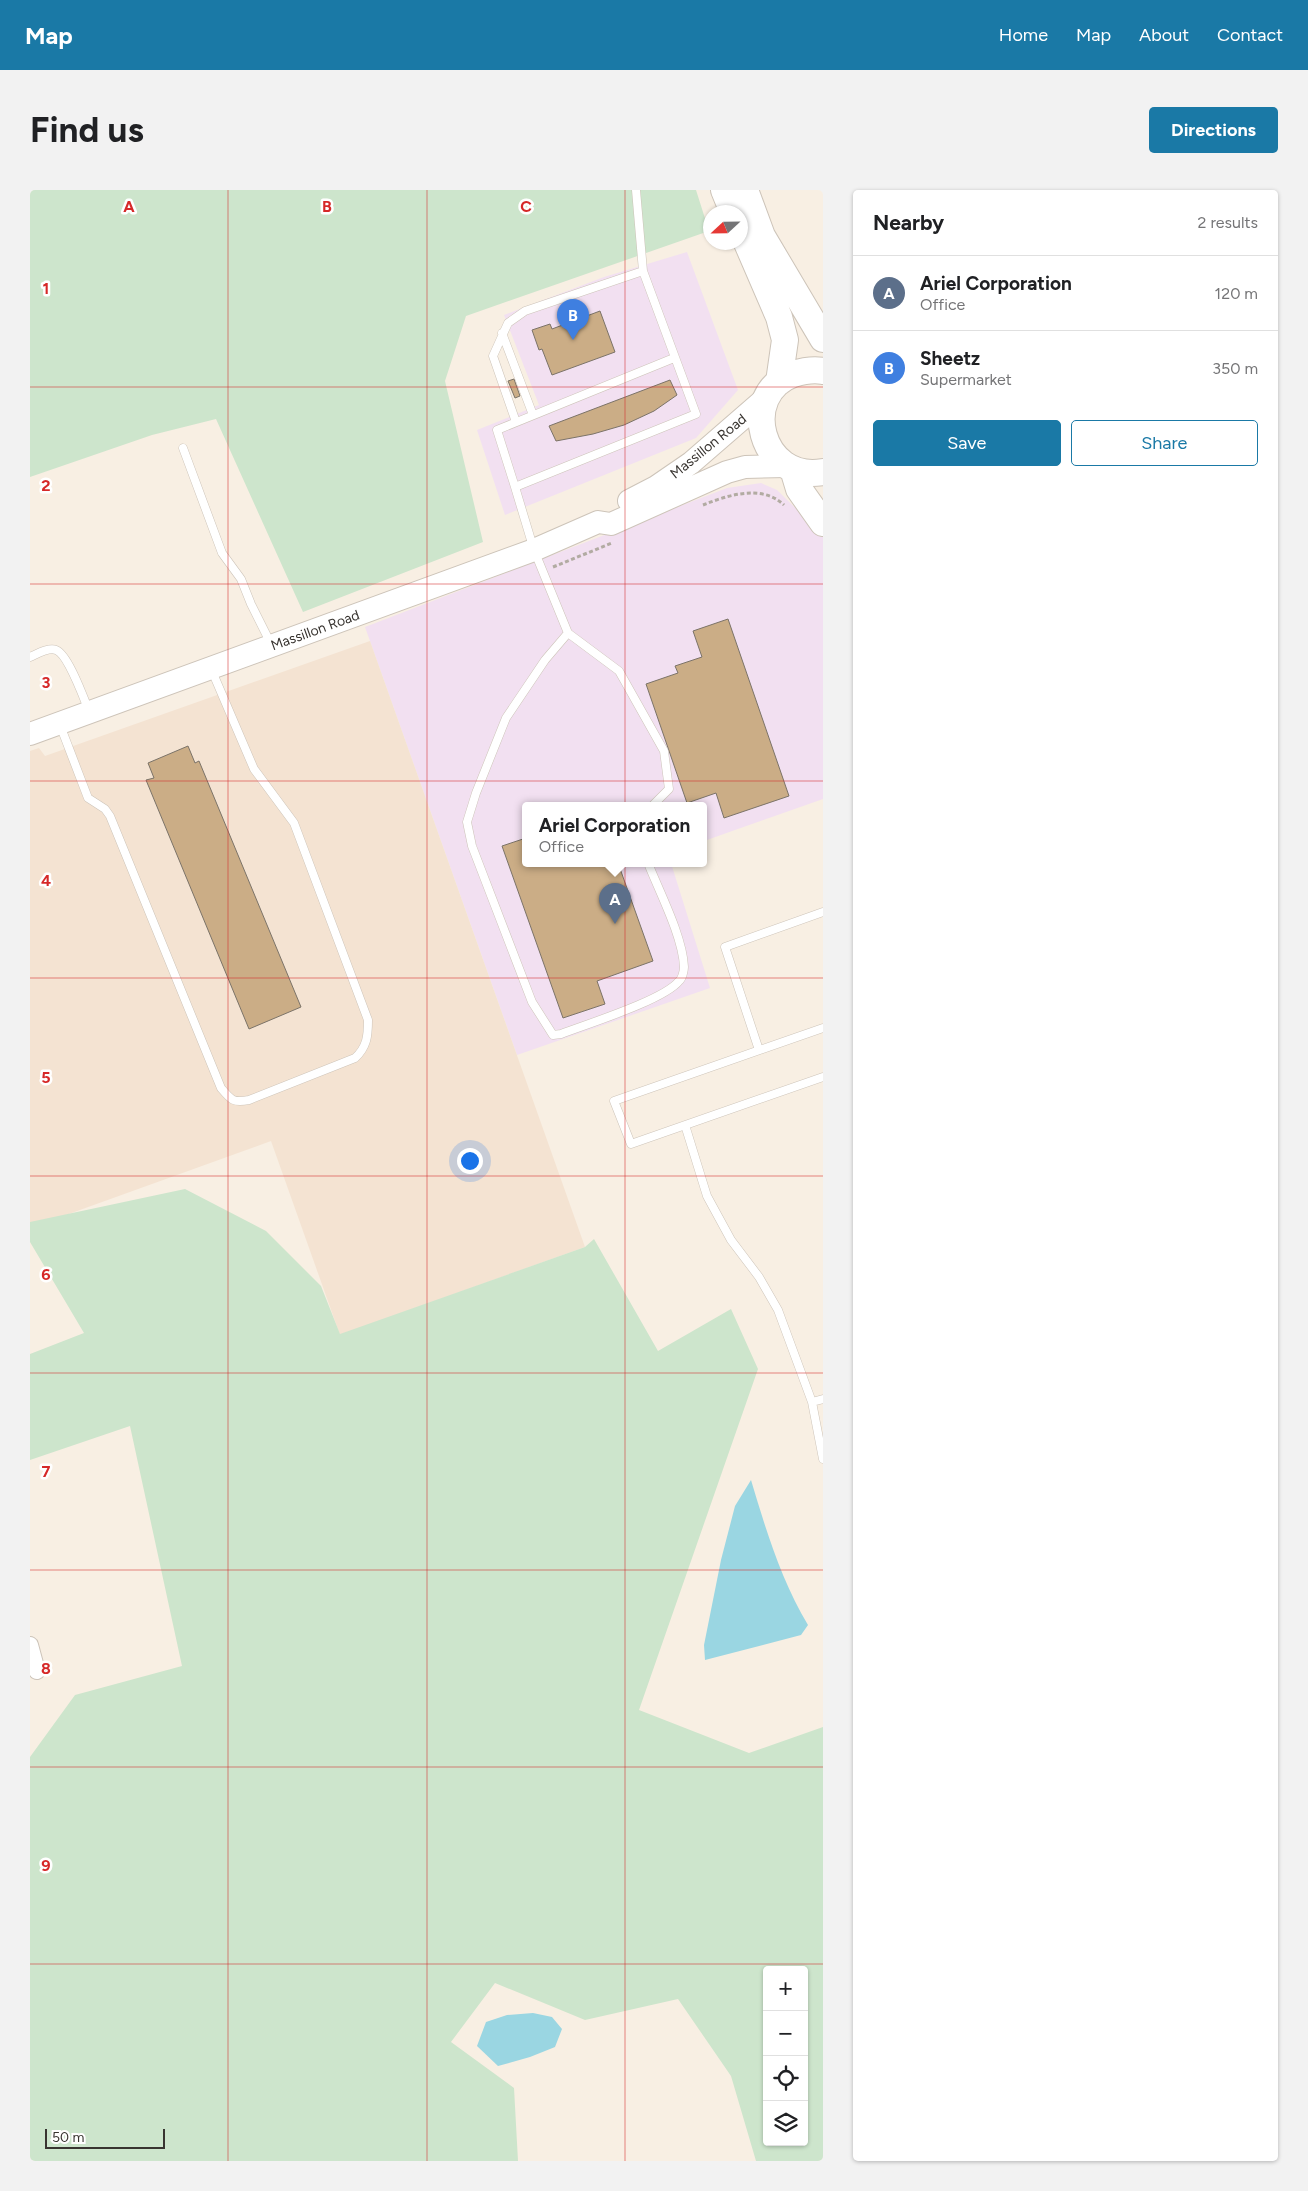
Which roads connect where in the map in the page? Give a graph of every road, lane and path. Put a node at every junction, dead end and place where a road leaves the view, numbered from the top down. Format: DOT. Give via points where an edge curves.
graph roads {
  1 [pos="636,190"];
  2 [pos="724,190"];
  3 [pos="745,190"];
  4 [pos="730,205"];
  5 [pos="748,247"];
  6 [pos="643,271"];
  7 [pos="502,333"];
  8 [pos="823,339"];
  9 [pos="674,358"];
  10 [pos="823,371"];
  11 [pos="773,390"];
  12 [pos="533,415"];
  13 [pos="516,422"];
  14 [pos="183,448"];
  15 [pos="789,468"];
  16 [pos="823,472"];
  17 [pos="515,487"];
  18 [pos="695,509"];
  19 [pos="789,511"];
  20 [pos="598,522"];
  21 [pos="823,523"];
  22 [pos="620,540"];
  23 [pos="534,550"];
  24 [pos="543,572"];
  25 [pos="568,633"];
  26 [pos="272,646"];
  27 [pos="30,657"];
  28 [pos="210,668"];
  29 [pos="90,712"];
  30 [pos="59,723"];
  31 [pos="30,734"];
  32 [pos="656,802"];
  33 [pos="650,867"];
  34 [pos="823,912"];
  35 [pos="823,1028"];
  36 [pos="759,1050"];
  37 [pos="823,1077"];
  38 [pos="685,1125"];
  39 [pos="823,1399"];
  40 [pos="812,1402"];
  41 [pos="823,1459"];
  42 [pos="30,1645"];
  43 [pos="37,1670"];
  1 -- 6 [label="lane"];
  2 -- 4 [label="main road"];
  3 -- 8 [label="main road" via="762,236"];
  5 -- 11 [label="main road" via="779,317 784,340"];
  6 -- 7 [label="lane" via="525,311 508,323"];
  6 -- 9 [label="lane"];
  7 -- 12 [label="lane"];
  7 -- 13 [label="lane" via="493,356"];
  9 -- 12 [label="lane"];
  9 -- 17 [label="lane" via="696,414"];
  10 -- 11 [label="main road" via="802,371 788,376"];
  11 -- 15 [label="main road" via="762,412 761,427 773,455"];
  11 -- 20 [label="main road, Massillon Road" via="691,463 656,487 605,511"];
  12 -- 13 [label="lane"];
  13 -- 17 [label="lane" via="497,430"];
  14 -- 26 [label="lane" via="222,553 241,579"];
  15 -- 16 [label="main road" via="814,474"];
  15 -- 20 [label="main road, Massillon Road" via="745,467 727,472 611,524"];
  15 -- 21 [label="main road" via="799,490"];
  17 -- 23 [label="lane"];
  18 -- 19 [label="path" via="734,493 746,493 776,498"];
  20 -- 23 [label="main road, Massillon Road"];
  22 -- 24 [label="path"];
  23 -- 24 [label="lane"];
  23 -- 26 [label="main road, Massillon Road"];
  24 -- 25 [label="lane"];
  25 -- 32 [label="lane" via="619,671 664,752 668,789"];
  25 -- 33 [label="lane" via="545,660 506,718 467,822 472,846 532,1002 553,1034 562,1034 628,1009 670,989 681,980 684,968 678,937"];
  26 -- 28 [label="main road, Massillon Road"];
  27 -- 29 [label="lane" via="49,650 56,650 64,656"];
  28 -- 29 [label="main road, Massillon Road"];
  28 -- 30 [label="lane" via="254,769 294,823 368,1020 368,1037 363,1051 355,1058 249,1100 237,1102 221,1088 110,816 88,798"];
  29 -- 30 [label="main road, Massillon Road"];
  30 -- 31 [label="main road, Massillon Road"];
  34 -- 36 [label="lane" via="725,947"];
  35 -- 36 [label="lane"];
  36 -- 38 [label="lane" via="614,1101 631,1144"];
  37 -- 38 [label="lane"];
  38 -- 40 [label="lane" via="707,1196 778,1310"];
  39 -- 40 [label="lane"];
  40 -- 41 [label="lane"];
  42 -- 43 [label="street"];
}
